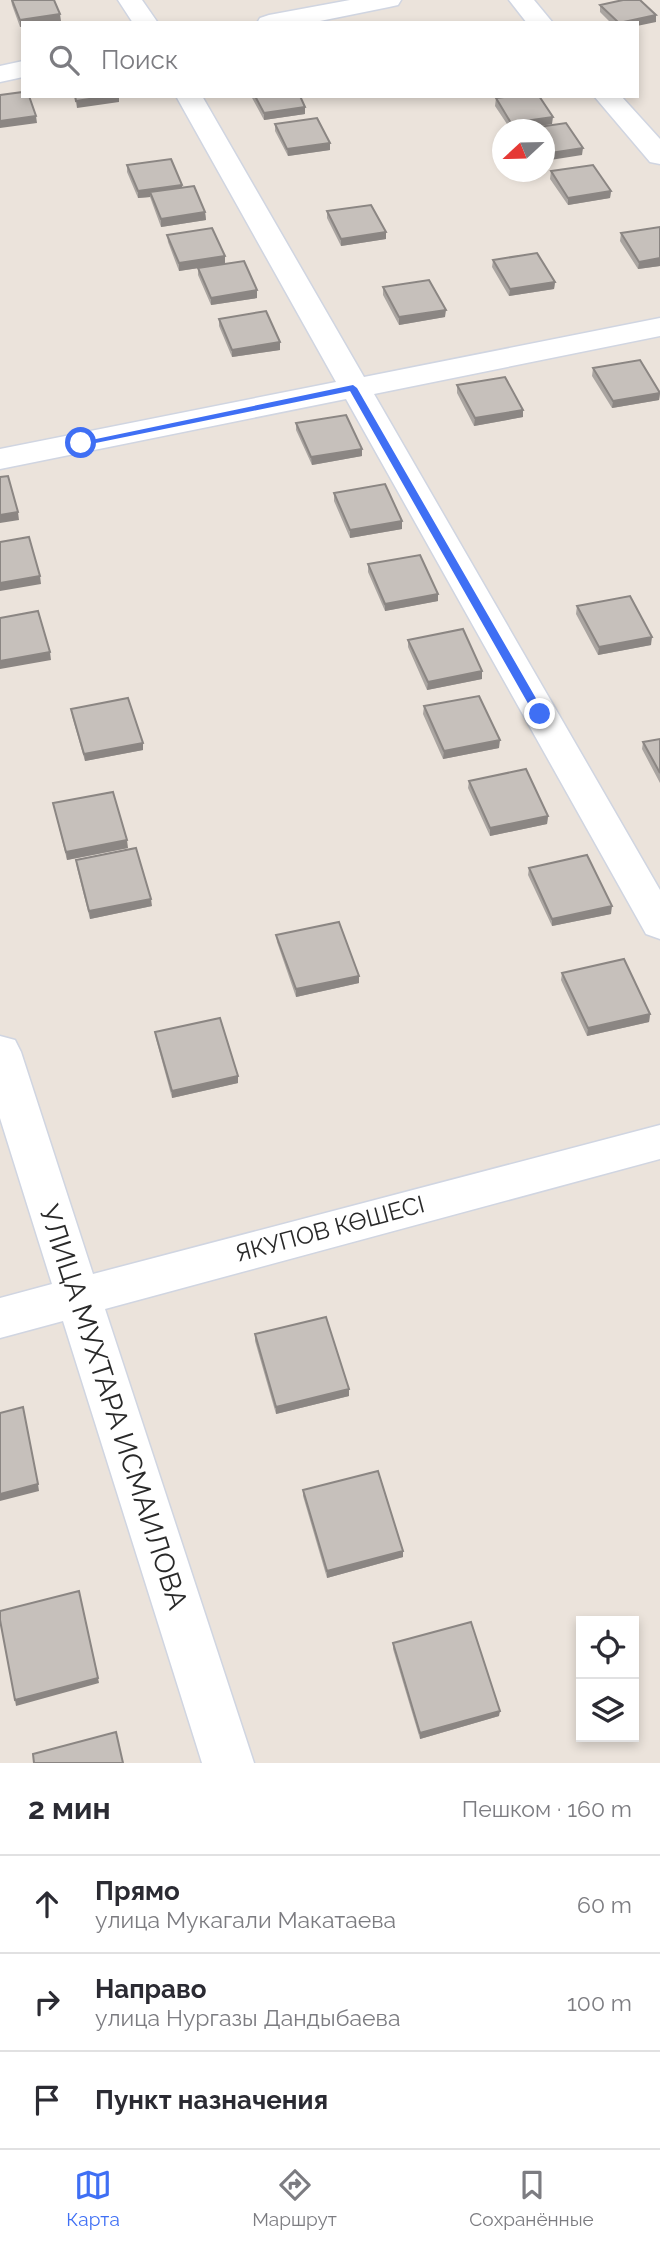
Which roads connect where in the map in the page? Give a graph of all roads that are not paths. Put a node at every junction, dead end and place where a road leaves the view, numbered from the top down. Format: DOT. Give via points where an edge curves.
graph roads {
  1 [pos="130,0"];
  2 [pos="389,0"];
  3 [pos="521,0"];
  4 [pos="145,21"];
  5 [pos="279,21"];
  6 [pos="539,21"];
  7 [pos="21,69"];
  8 [pos="0,74"];
  9 [pos="190,98"];
  10 [pos="609,98"];
  11 [pos="660,156"];
  12 [pos="660,327"];
  13 [pos="353,388"];
  14 [pos="0,459"];
  15 [pos="660,924"];
  16 [pos="0,1052"];
  17 [pos="660,1142"];
  18 [pos="78,1296"];
  19 [pos="0,1318"];
  20 [pos="228,1763"];
  1 -- 4 [label="street"];
  2 -- 5 [label="street"];
  3 -- 6 [label="street"];
  7 -- 8 [label="street"];
  9 -- 13 [label="street"];
  10 -- 11 [label="street"];
  12 -- 13 [label="street"];
  13 -- 14 [label="street"];
  13 -- 15 [label="street"];
  16 -- 18 [label="street, УЛИЦА МУХТАРА ИСМАИЛОВА"];
  17 -- 18 [label="street, ЯКУПОВ КӨШЕСІ"];
  18 -- 19 [label="street, ЯКУПОВ КӨШЕСІ"];
  18 -- 20 [label="street, УЛИЦА МУХТАРА ИСМАИЛОВА"];
}
